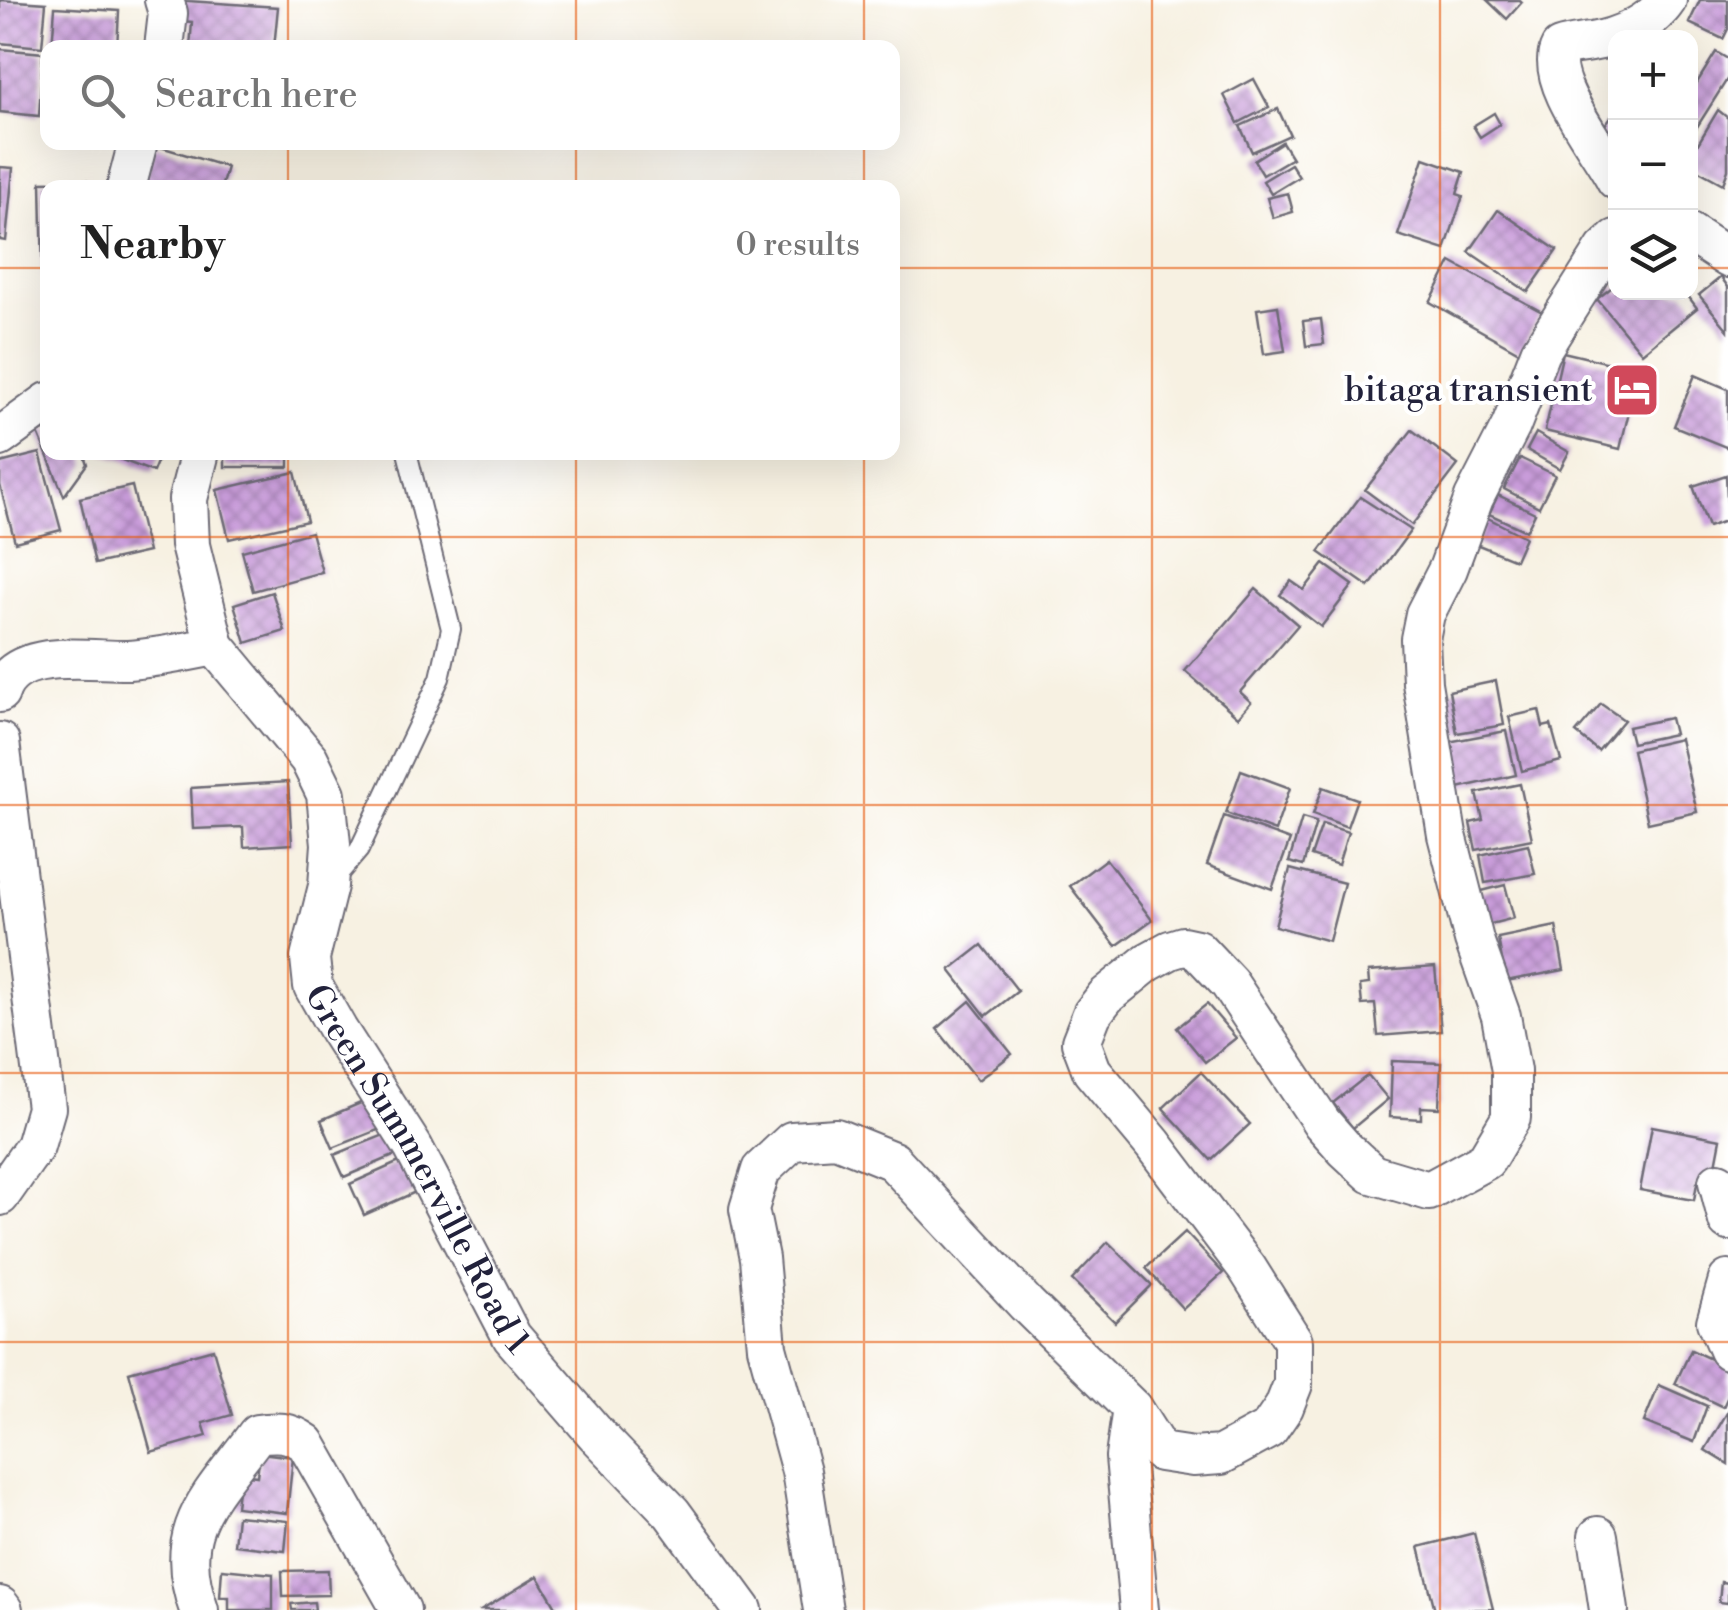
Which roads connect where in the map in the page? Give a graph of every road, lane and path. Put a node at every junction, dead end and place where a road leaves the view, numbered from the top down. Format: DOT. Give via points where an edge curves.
graph roads {
  1 [pos="164,0"];
  2 [pos="1667,0"];
  3 [pos="165,40"];
  4 [pos="136,150"];
  5 [pos="1608,167"];
  6 [pos="128,180"];
  7 [pos="1698,239"];
  8 [pos="1608,246"];
  9 [pos="1728,258"];
  10 [pos="40,409"];
  11 [pos="0,437"];
  12 [pos="198,460"];
  13 [pos="408,460"];
  14 [pos="215,646"];
  15 [pos="0,693"];
  16 [pos="0,742"];
  17 [pos="328,886"];
  18 [pos="1718,1182"];
  19 [pos="0,1196"];
  20 [pos="1728,1221"];
  21 [pos="1728,1280"];
  22 [pos="1728,1350"];
  23 [pos="1132,1408"];
  24 [pos="1598,1536"];
  25 [pos="199,1610"];
  26 [pos="401,1610"];
  27 [pos="743,1610"];
  28 [pos="822,1610"];
  29 [pos="1138,1610"];
  30 [pos="1609,1610"];
  1 -- 3 [label="street"];
  2 -- 5 [label="street" via="1638,25 1560,48 1555,56 1557,75"];
  4 -- 6 [label="street"];
  7 -- 9 [label="street"];
  8 -- 23 [label="street" via="1540,352 1425,614 1420,639 1447,835 1501,1016 1511,1118 1486,1160 1428,1190 1372,1174 1322,1123 1213,963 1183,946 1148,962 1092,1014 1081,1042 1086,1057 1248,1268 1293,1342 1293,1384 1268,1429 1221,1455 1160,1452"];
  10 -- 11 [label="street"];
  12 -- 14 [label="street, Green Summerville Road 1" via="188,499 190,545"];
  13 -- 17 [label="lane" via="452,629 440,678 359,850"];
  14 -- 15 [label="street" via="130,660 20,666"];
  14 -- 17 [label="street, Green Summerville Road 1" via="309,759 326,794"];
  16 -- 19 [label="street" via="46,1108 36,1146"];
  17 -- 27 [label="street, Green Summerville Road 1" via="310,958 314,986 413,1146 512,1337 672,1513"];
  18 -- 20 [label="street"];
  21 -- 22 [label="street" via="1716,1322"];
  23 -- 28 [label="street" via="892,1161 836,1138 792,1141 762,1170 748,1209 767,1347 801,1470"];
  23 -- 29 [label="street" via="1126,1457"];
  24 -- 30 [label="street"];
  25 -- 26 [label="street" via="188,1539 195,1519 257,1434 278,1431 306,1442"];
}
